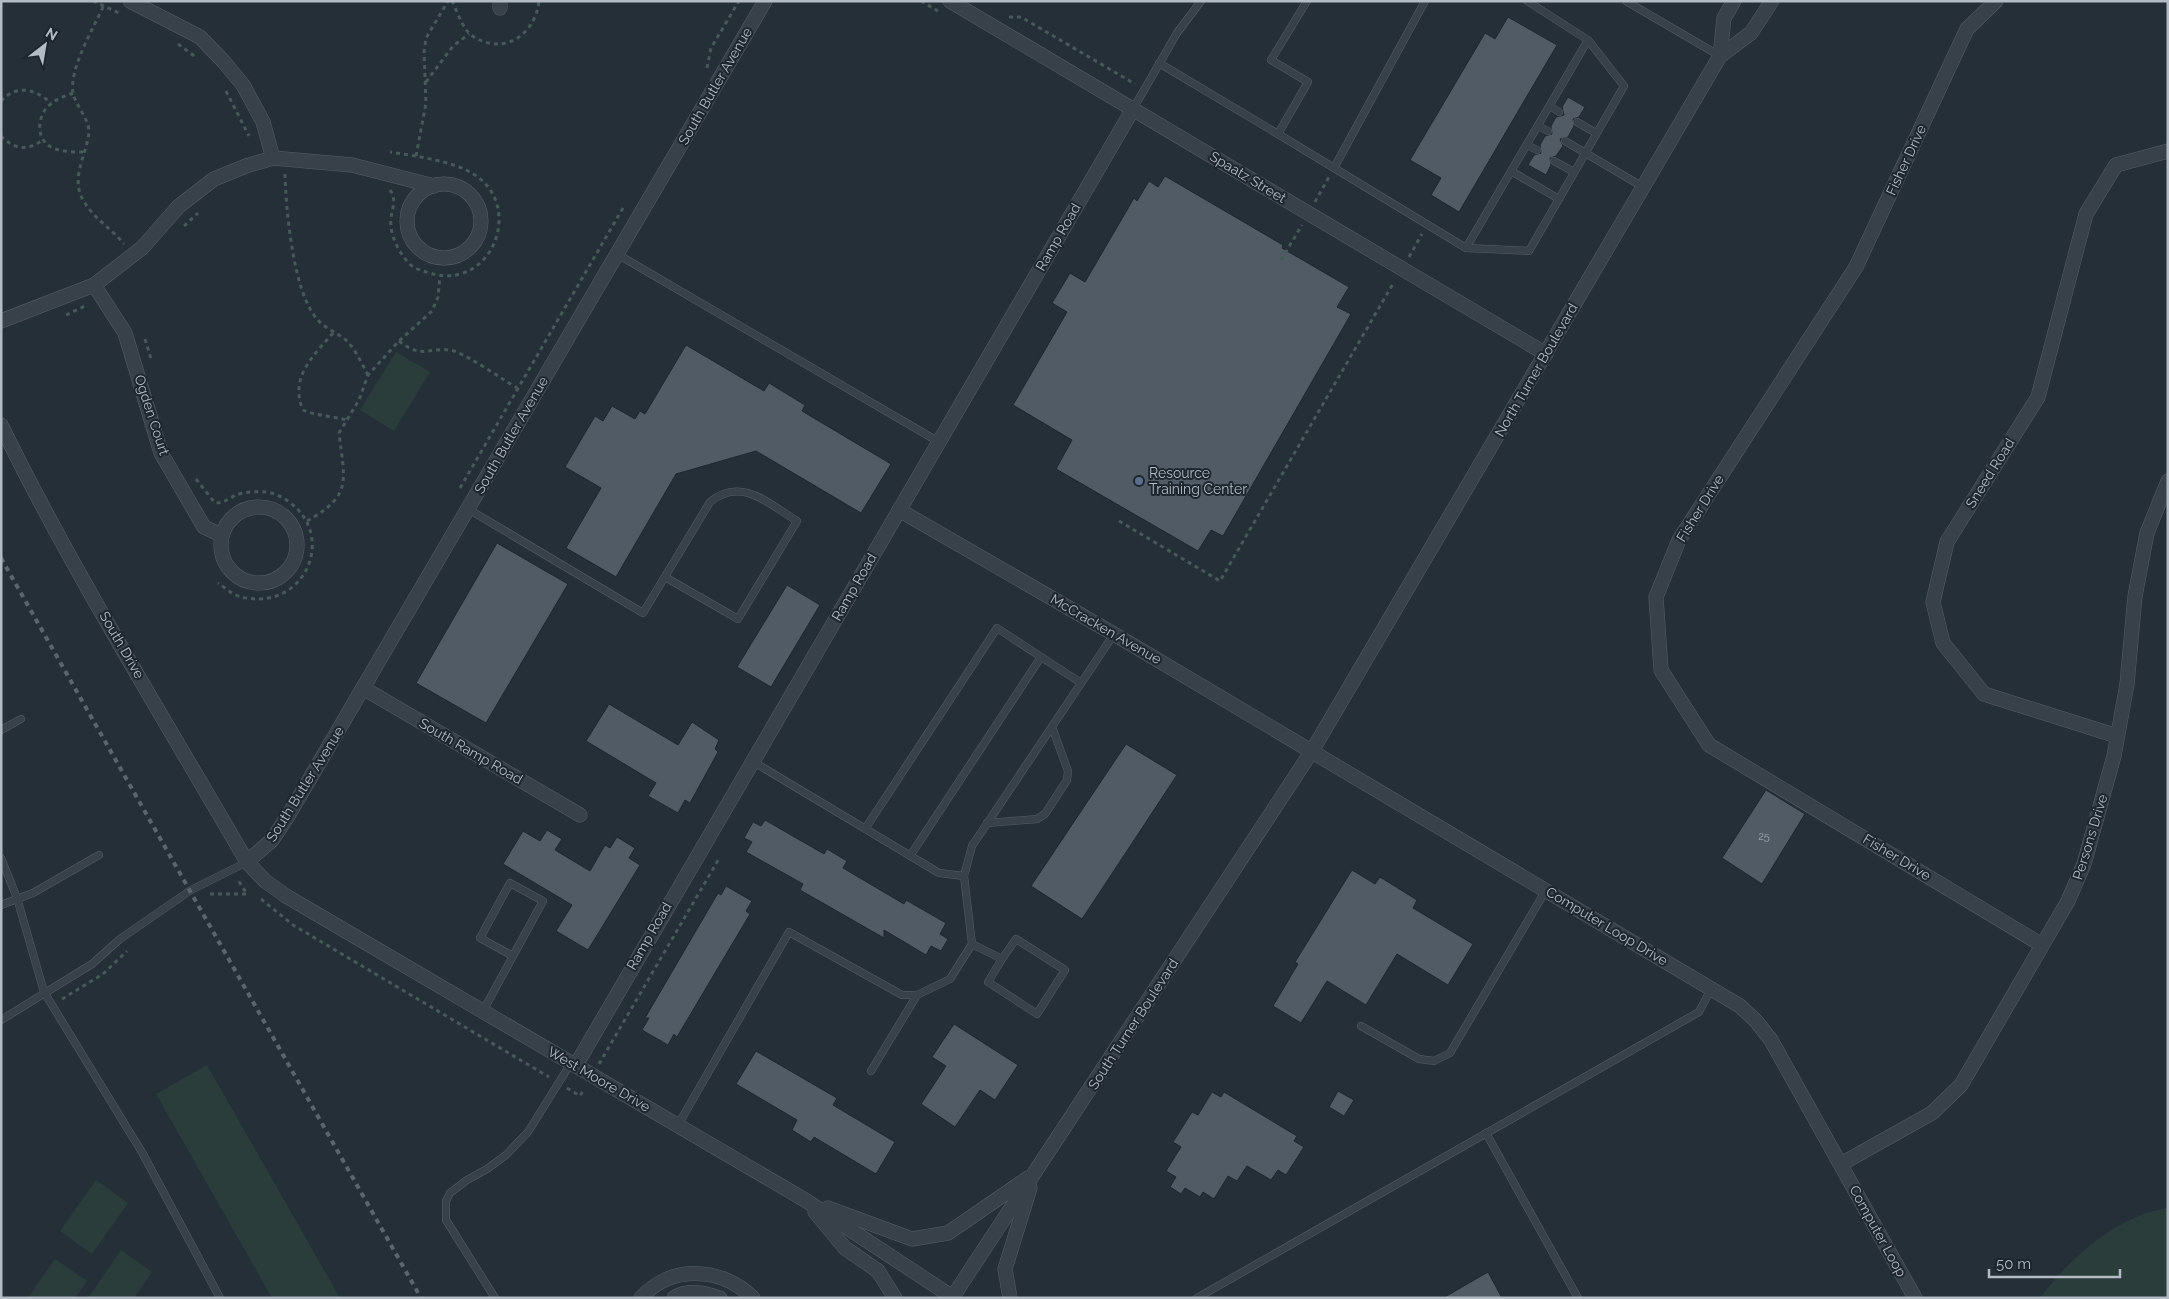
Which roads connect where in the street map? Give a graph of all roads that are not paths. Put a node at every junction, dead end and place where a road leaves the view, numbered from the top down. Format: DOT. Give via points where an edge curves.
graph roads {
  1 [pos="130,1"];
  2 [pos="765,1"];
  3 [pos="950,1"];
  4 [pos="1202,1"];
  5 [pos="1306,1"];
  6 [pos="1425,1"];
  7 [pos="1527,1"];
  8 [pos="1626,1"];
  9 [pos="1734,1"];
  10 [pos="1772,1"];
  11 [pos="1996,1"];
  12 [pos="1588,40"];
  13 [pos="1720,56"];
  14 [pos="1159,63"];
  15 [pos="1550,106"];
  16 [pos="1133,109"];
  17 [pos="1559,112"];
  18 [pos="1576,122"];
  19 [pos="1538,126"];
  20 [pos="1548,131"];
  21 [pos="1596,133"];
  22 [pos="1278,134"];
  23 [pos="1565,141"];
  24 [pos="1527,145"];
  25 [pos="1537,150"];
  26 [pos="2168,151"];
  27 [pos="1586,152"];
  28 [pos="273,158"];
  29 [pos="1554,160"];
  30 [pos="1334,168"];
  31 [pos="1511,171"];
  32 [pos="1574,172"];
  33 [pos="434,186"];
  34 [pos="1643,187"];
  35 [pos="1559,199"];
  36 [pos="1466,248"];
  37 [pos="617,254"];
  38 [pos="98,290"];
  39 [pos="1,321"];
  40 [pos="1546,354"];
  41 [pos="1,425"];
  42 [pos="939,442"];
  43 [pos="2168,481"];
  44 [pos="468,508"];
  45 [pos="899,510"];
  46 [pos="221,534"];
  47 [pos="665,577"];
  48 [pos="1114,634"];
  49 [pos="1041,656"];
  50 [pos="1081,683"];
  51 [pos="363,688"];
  52 [pos="21,719"];
  53 [pos="1052,727"];
  54 [pos="1,730"];
  55 [pos="2118,736"];
  56 [pos="1312,751"];
  57 [pos="752,761"];
  58 [pos="580,814"];
  59 [pos="987,823"];
  60 [pos="865,829"];
  61 [pos="99,855"];
  62 [pos="910,856"];
  63 [pos="1,858"];
  64 [pos="247,862"];
  65 [pos="964,876"];
  66 [pos="1546,890"];
  67 [pos="17,898"];
  68 [pos="1,905"];
  69 [pos="972,944"];
  70 [pos="2042,945"];
  71 [pos="514,956"];
  72 [pos="1002,959"];
  73 [pos="1712,988"];
  74 [pos="44,992"];
  75 [pos="917,995"];
  76 [pos="483,1011"];
  77 [pos="1,1020"];
  78 [pos="1361,1026"];
  79 [pos="573,1064"];
  80 [pos="871,1072"];
  81 [pos="678,1126"];
  82 [pos="1486,1134"];
  83 [pos="1841,1164"];
  84 [pos="1034,1173"];
  85 [pos="805,1200"];
  86 [pos="953,1297"];
  87 [pos="220,1298"];
  88 [pos="495,1298"];
  89 [pos="641,1298"];
  90 [pos="674,1298"];
  91 [pos="720,1298"];
  92 [pos="753,1298"];
  93 [pos="895,1298"];
  94 [pos="1010,1298"];
  95 [pos="1197,1298"];
  96 [pos="1578,1298"];
  97 [pos="1914,1298"];
  1 -- 28 [label="street" via="200,37 224,62 243,85 263,122"];
  2 -- 37 [label="street, South Butler Avenue"];
  3 -- 16 [label="street, Spaatz Street"];
  4 -- 14 [label="lane"];
  5 -- 22 [label="lane" via="1271,60 1308,82"];
  6 -- 30 [label="lane"];
  7 -- 12 [label="lane"];
  8 -- 13 [label="lane"];
  9 -- 13 [label="street" via="1724,18"];
  10 -- 13 [label="street, North Turner Boulevard" via="1751,34"];
  11 -- 70 [label="street, Fisher Drive" via="1967,29 1856,267 1679,540 1656,597 1661,670 1709,745"];
  12 -- 15 [label="lane"];
  12 -- 21 [label="lane" via="1624,86"];
  13 -- 34 [label="street, North Turner Boulevard"];
  14 -- 16 [label="lane"];
  14 -- 22 [label="lane"];
  15 -- 17 [label="lane"];
  15 -- 19 [label="lane"];
  16 -- 40 [label="street, Spaatz Street"];
  16 -- 42 [label="street, Ramp Road"];
  18 -- 21 [label="lane"];
  19 -- 20 [label="lane"];
  19 -- 24 [label="lane"];
  21 -- 27 [label="lane"];
  22 -- 30 [label="lane"];
  23 -- 27 [label="lane"];
  24 -- 25 [label="lane"];
  24 -- 31 [label="lane"];
  26 -- 55 [label="street, Sneed Road" via="2116,165 2086,214 2038,397 1947,542 1933,602 1943,643 1984,694"];
  27 -- 32 [label="lane"];
  27 -- 34 [label="lane"];
  28 -- 33 [label="street" via="352,165"];
  28 -- 38 [label="street" via="214,179 179,206 142,248"];
  29 -- 32 [label="lane"];
  30 -- 36 [label="lane"];
  31 -- 35 [label="lane"];
  31 -- 36 [label="lane"];
  32 -- 35 [label="lane"];
  33 -- 33 [label="street" via="421,192 412,203 407,216 408,231 414,244 426,254 439,258 454,257 467,251 476,240 481,226 480,212 474,199 463,189 449,184"];
  34 -- 40 [label="street, North Turner Boulevard"];
  35 -- 36 [label="lane" via="1529,251"];
  37 -- 42 [label="lane"];
  37 -- 44 [label="street, South Butler Avenue"];
  38 -- 39 [label="street"];
  38 -- 46 [label="street, Ogden Court" via="125,332 160,452 204,527"];
  40 -- 56 [label="street, North Turner Boulevard"];
  41 -- 64 [label="street, South Drive" via="108,621"];
  42 -- 45 [label="street, Ramp Road"];
  43 -- 55 [label="street, Persons Drive" via="2145,542 2135,596 2128,684"];
  44 -- 47 [label="lane" via="643,613"];
  44 -- 51 [label="street, South Butler Avenue"];
  45 -- 48 [label="street, McCracken Avenue"];
  45 -- 57 [label="street, Ramp Road"];
  46 -- 46 [label="street" via="220,550 225,564 235,576 248,583 263,584 278,579 296,556 293,526 283,515 269,508 254,507 240,511 228,521"];
  47 -- 47 [label="lane" via="710,502 718,495 747,492 796,521 738,619"];
  48 -- 50 [label="lane"];
  48 -- 56 [label="street, McCracken Avenue"];
  49 -- 50 [label="lane"];
  49 -- 60 [label="lane" via="997,628"];
  49 -- 62 [label="lane"];
  50 -- 53 [label="lane"];
  51 -- 58 [label="street, South Ramp Road"];
  51 -- 64 [label="street, South Butler Avenue" via="280,829 263,850"];
  52 -- 54 [label="lane"];
  53 -- 59 [label="lane"];
  53 -- 59 [label="lane" via="1068,771 1067,780 1045,814 1037,819"];
  55 -- 70 [label="street, Persons Drive" via="2084,864 2068,901"];
  56 -- 66 [label="street, Computer Loop Drive"];
  56 -- 84 [label="street, South Turner Boulevard"];
  57 -- 60 [label="lane"];
  57 -- 79 [label="street, Ramp Road"];
  59 -- 65 [label="lane" via="972,846"];
  60 -- 62 [label="lane"];
  61 -- 67 [label="lane" via="33,893"];
  62 -- 65 [label="lane" via="939,873"];
  63 -- 67 [label="lane"];
  64 -- 74 [label="lane" via="191,890 120,939 92,964"];
  64 -- 76 [label="street, West Moore Drive" via="286,896"];
  65 -- 69 [label="lane"];
  66 -- 73 [label="street, Computer Loop Drive"];
  66 -- 78 [label="lane" via="1450,1053 1434,1061 1419,1059"];
  67 -- 68 [label="lane"];
  67 -- 74 [label="lane"];
  69 -- 72 [label="lane"];
  69 -- 75 [label="lane" via="950,979"];
  70 -- 83 [label="street, Persons Drive" via="1961,1085 1932,1113"];
  71 -- 71 [label="lane" via="543,901 510,883 480,938"];
  71 -- 76 [label="lane"];
  72 -- 72 [label="lane" via="988,982 1037,1014 1065,970 1016,939"];
  73 -- 82 [label="lane" via="1700,1012"];
  73 -- 83 [label="street, Computer Loop Drive" via="1740,1006 1771,1040"];
  74 -- 77 [label="lane"];
  74 -- 87 [label="lane" via="143,1154"];
  75 -- 80 [label="lane"];
  75 -- 81 [label="lane" via="902,995 789,932"];
  76 -- 79 [label="street, West Moore Drive"];
  79 -- 81 [label="street, West Moore Drive"];
  79 -- 88 [label="lane" via="528,1132 506,1155 450,1193 446,1201 446,1220"];
  81 -- 85 [label="street, West Moore Drive"];
  82 -- 95 [label="lane"];
  82 -- 96 [label="lane"];
  83 -- 97 [label="street, Computer Loop"];
  84 -- 85 [label="street" via="948,1233 912,1239"];
  84 -- 86 [label="street, South Turner Boulevard"];
  84 -- 94 [label="street" via="1005,1269"];
  85 -- 86 [label="street, West Moore Drive"];
  85 -- 93 [label="street" via="845,1248 878,1271"];
  89 -- 92 [label="street" via="666,1279 697,1272 725,1278"];
  90 -- 91 [label="street" via="678,1294 696,1291"];
}
